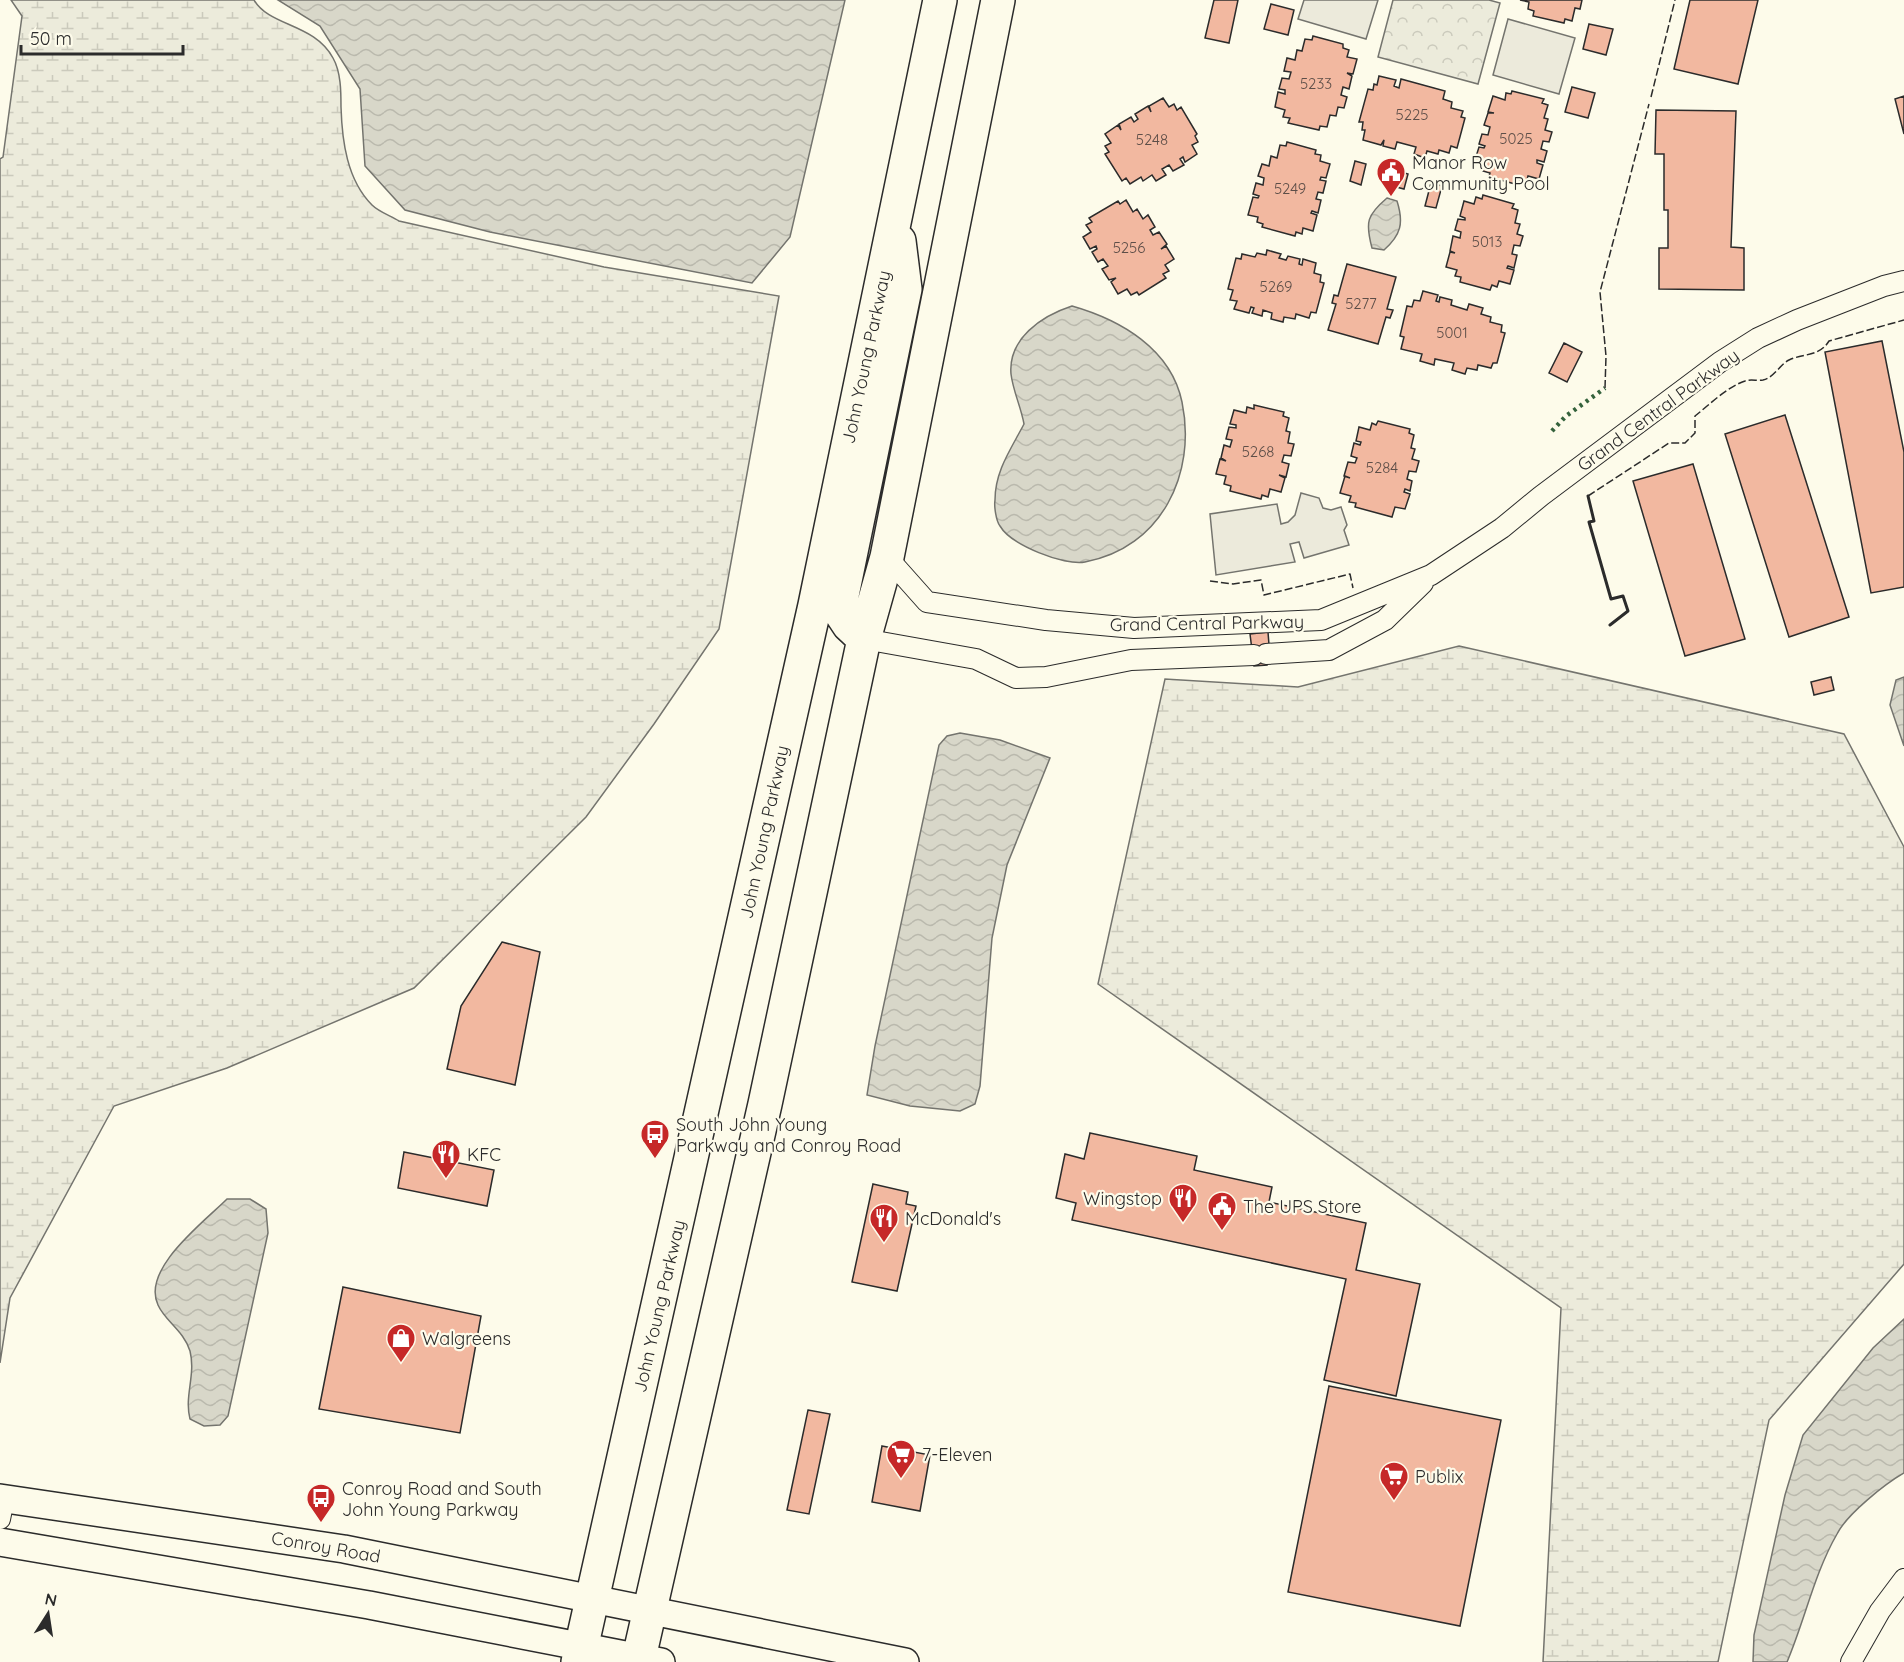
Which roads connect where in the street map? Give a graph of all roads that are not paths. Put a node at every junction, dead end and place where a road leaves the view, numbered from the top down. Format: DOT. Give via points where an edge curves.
graph roads {
  1 [pos="940,0"];
  2 [pos="998,0"];
  3 [pos="896,213"];
  4 [pos="1904,281"];
  5 [pos="887,557"];
  6 [pos="1431,575"];
  7 [pos="815,605"];
  8 [pos="864,639"];
  9 [pos="842,741"];
  10 [pos="1,1505"];
  11 [pos="0,1542"];
  12 [pos="1904,1579"];
  13 [pos="592,1599"];
  14 [pos="650,1611"];
  15 [pos="580,1654"];
  16 [pos="646,1660"];
  17 [pos="905,1662"];
  18 [pos="1851,1662"];
  1 -- 3 [label="highway, John Young Parkway"];
  2 -- 5 [label="highway"];
  3 -- 7 [label="highway, John Young Parkway"];
  3 -- 8 [label="highway" via="905,289 839,610"];
  4 -- 6 [label="street, Grand Central Parkway" via="1758,338 1720,362 1502,528"];
  5 -- 6 [label="street, Grand Central Parkway" via="927,602 1046,620 1134,628 1322,620"];
  5 -- 8 [label="highway"];
  6 -- 8 [label="street, Grand Central Parkway" via="1385,620 1329,650 1131,660 1046,677 1016,678 976,659"];
  7 -- 9 [label="highway" via="845,649 839,717"];
  7 -- 13 [label="highway, John Young Parkway"];
  8 -- 9 [label="highway"];
  9 -- 14 [label="highway" via="765,1104"];
  10 -- 13 [label="main road, Conroy Road" via="344,1549"];
  11 -- 15 [label="main road" via="262,1586"];
  12 -- 18 [label="street" via="1880,1611"];
  13 -- 14 [label="main road, Conroy Road"];
  13 -- 15 [label="highway, John Young Parkway"];
  14 -- 16 [label="highway"];
  14 -- 17 [label="main road, Conroy Road"];
  15 -- 16 [label="main road"];
}
